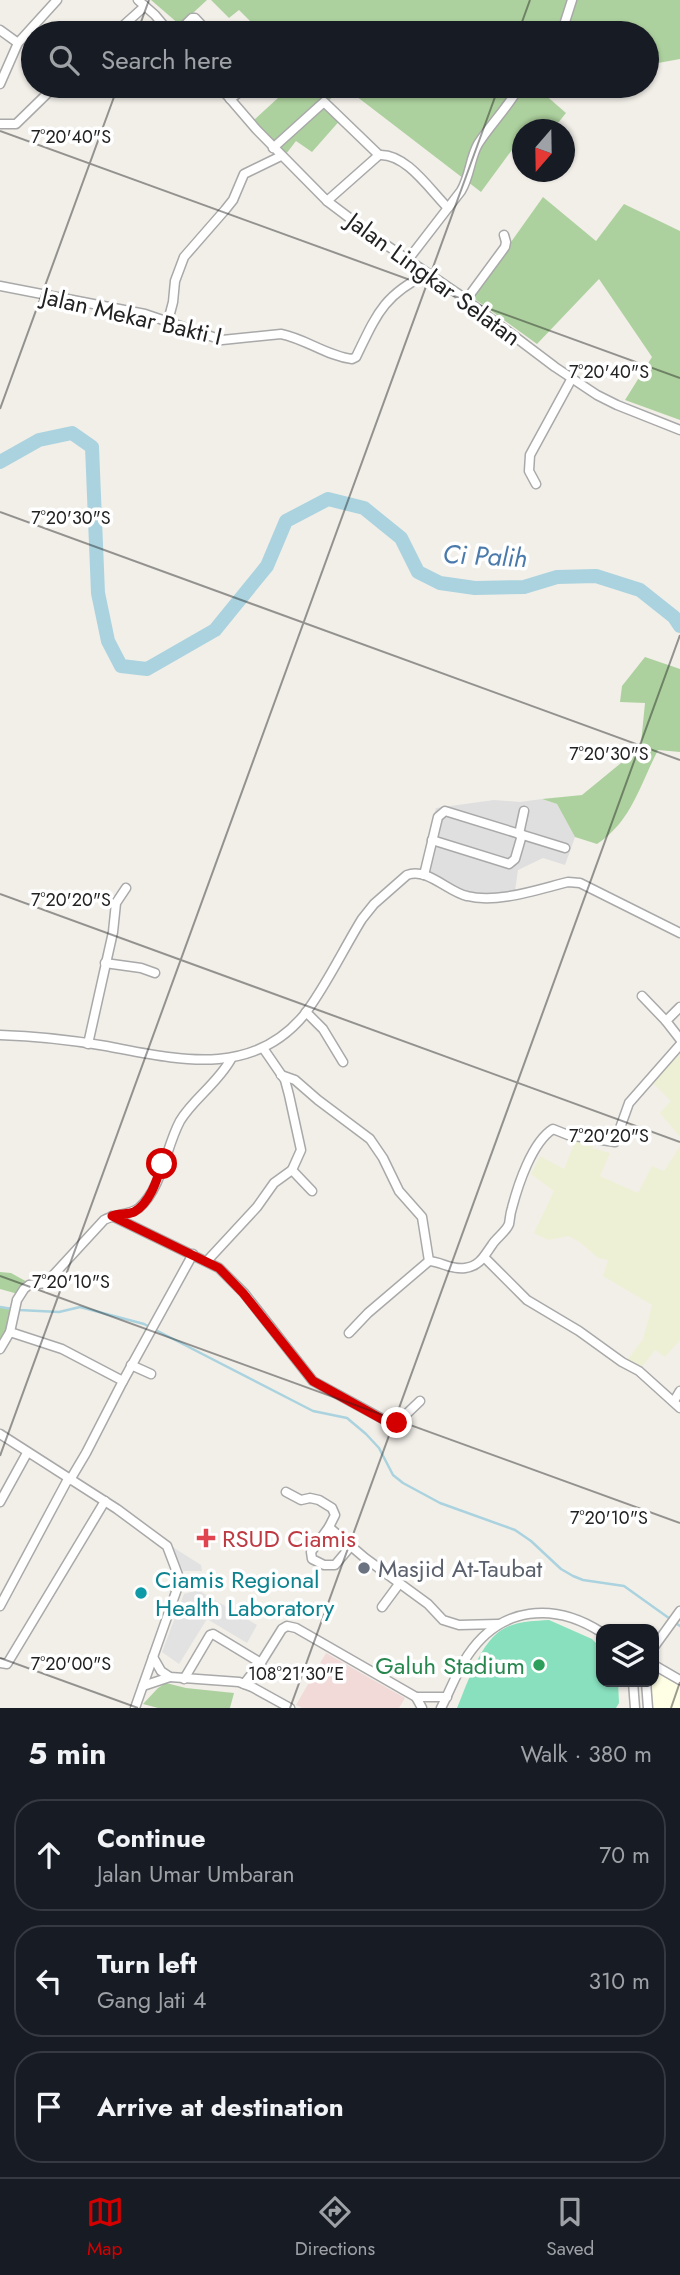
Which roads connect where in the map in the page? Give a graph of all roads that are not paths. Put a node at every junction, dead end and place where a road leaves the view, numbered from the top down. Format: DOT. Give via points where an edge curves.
graph roads {
  1 [pos="57,0"];
  2 [pos="572,0"];
  3 [pos="142,3"];
  4 [pos="38,21"];
  5 [pos="126,21"];
  6 [pos="159,21"];
  7 [pos="565,21"];
  8 [pos="0,30"];
  9 [pos="21,40"];
  10 [pos="18,43"];
  11 [pos="0,83"];
  12 [pos="43,98"];
  13 [pos="513,98"];
  14 [pos="230,99"];
  15 [pos="0,124"];
  16 [pos="274,148"];
  17 [pos="379,155"];
  18 [pos="281,156"];
  19 [pos="327,201"];
  20 [pos="448,208"];
  21 [pos="504,235"];
  22 [pos="407,261"];
  23 [pos="427,274"];
  24 [pos="0,286"];
  25 [pos="466,300"];
  26 [pos="168,321"];
  27 [pos="572,378"];
  28 [pos="680,430"];
  29 [pos="536,484"];
  30 [pos="524,811"];
  31 [pos="520,835"];
  32 [pos="432,840"];
  33 [pos="565,848"];
  34 [pos="424,875"];
  35 [pos="126,888"];
  36 [pos="680,933"];
  37 [pos="105,962"];
  38 [pos="155,973"];
  39 [pos="642,996"];
  40 [pos="680,1007"];
  41 [pos="306,1012"];
  42 [pos="666,1021"];
  43 [pos="0,1035"];
  44 [pos="680,1039"];
  45 [pos="88,1044"];
  46 [pos="680,1045"];
  47 [pos="263,1048"];
  48 [pos="231,1059"];
  49 [pos="343,1062"];
  50 [pos="281,1075"];
  51 [pos="292,1170"];
  52 [pos="312,1191"];
  53 [pos="112,1216"];
  54 [pos="193,1254"];
  55 [pos="485,1258"];
  56 [pos="206,1261"];
  57 [pos="429,1261"];
  58 [pos="10,1332"];
  59 [pos="349,1333"];
  60 [pos="0,1349"];
  61 [pos="131,1365"];
  62 [pos="151,1374"];
  63 [pos="123,1381"];
  64 [pos="680,1391"];
  65 [pos="420,1401"];
  66 [pos="677,1404"];
  67 [pos="0,1434"];
  68 [pos="27,1453"];
  69 [pos="69,1480"];
  70 [pos="286,1492"];
  71 [pos="105,1501"];
  72 [pos="0,1502"];
  73 [pos="329,1527"];
  74 [pos="351,1546"];
  75 [pos="399,1584"];
  76 [pos="0,1606"];
  77 [pos="382,1608"];
  78 [pos="679,1612"];
  79 [pos="498,1624"];
  80 [pos="596,1629"];
  81 [pos="659,1639"];
  82 [pos="153,1657"];
  83 [pos="261,1663"];
  84 [pos="4,1664"];
  85 [pos="659,1668"];
  86 [pos="170,1677"];
  87 [pos="184,1679"];
  88 [pos="680,1680"];
  89 [pos="244,1684"];
  90 [pos="143,1686"];
  91 [pos="633,1687"];
  92 [pos="646,1687"];
  93 [pos="416,1697"];
  94 [pos="447,1697"];
  95 [pos="135,1708"];
  96 [pos="290,1708"];
  97 [pos="422,1708"];
  98 [pos="441,1708"];
  99 [pos="635,1708"];
  100 [pos="648,1708"];
  1 -- 4 [label="street"];
  2 -- 7 [label="street"];
  3 -- 5 [label="street"];
  3 -- 6 [label="street"];
  8 -- 10 [label="street"];
  9 -- 10 [label="street"];
  10 -- 11 [label="street"];
  12 -- 15 [label="street" via="16,124"];
  13 -- 20 [label="street" via="477,146 467,181"];
  14 -- 16 [label="street, Jalan Lingkar Selatan"];
  16 -- 17 [label="street" via="324,102"];
  16 -- 18 [label="street, Jalan Lingkar Selatan"];
  17 -- 19 [label="street"];
  17 -- 20 [label="street" via="397,158 408,166"];
  18 -- 19 [label="street, Jalan Lingkar Selatan"];
  18 -- 26 [label="street" via="244,174 233,200 184,257"];
  19 -- 22 [label="street, Jalan Lingkar Selatan"];
  20 -- 22 [label="street"];
  21 -- 25 [label="street" via="505,247"];
  22 -- 23 [label="street, Jalan Lingkar Selatan"];
  23 -- 25 [label="street, Jalan Lingkar Selatan"];
  23 -- 26 [label="street, Jalan Mekar Bakti I" via="387,301 352,359 291,336 222,340"];
  24 -- 26 [label="street, Jalan Mekar Bakti I"];
  25 -- 27 [label="street, Jalan Lingkar Selatan"];
  27 -- 28 [label="street, Jalan Lingkar Selatan" via="617,405"];
  27 -- 29 [label="street" via="530,455 528,471"];
  30 -- 31 [label="street"];
  31 -- 32 [label="street" via="445,811 439,814"];
  31 -- 32 [label="street" via="515,859 509,864"];
  31 -- 33 [label="street"];
  32 -- 34 [label="street"];
  34 -- 36 [label="street" via="464,896 486,899 580,883"];
  34 -- 41 [label="street" via="407,875 374,904"];
  35 -- 37 [label="street" via="116,903"];
  37 -- 38 [label="street"];
  37 -- 45 [label="street"];
  39 -- 42 [label="street"];
  40 -- 42 [label="street"];
  41 -- 47 [label="street"];
  41 -- 49 [label="street" via="323,1029"];
  42 -- 44 [label="street"];
  43 -- 45 [label="street"];
  45 -- 48 [label="street" via="167,1058"];
  46 -- 55 [label="street" via="629,1103 615,1142 553,1129 548,1132 532,1153 507,1228"];
  47 -- 48 [label="street"];
  47 -- 50 [label="street"];
  48 -- 53 [label="street" via="179,1123 149,1196 134,1212"];
  50 -- 51 [label="street" via="301,1150"];
  50 -- 57 [label="street" via="298,1082 372,1141 399,1191 422,1216"];
  51 -- 52 [label="street"];
  51 -- 56 [label="street" via="274,1183 257,1208"];
  53 -- 54 [label="street"];
  53 -- 58 [label="street" via="46,1283 25,1287"];
  54 -- 56 [label="street"];
  54 -- 61 [label="street"];
  55 -- 57 [label="street" via="463,1269"];
  55 -- 66 [label="street" via="527,1300 639,1371"];
  56 -- 65 [label="street" via="223,1270 315,1383 392,1424"];
  57 -- 59 [label="street"];
  58 -- 60 [label="street"];
  58 -- 63 [label="street" via="62,1349"];
  61 -- 62 [label="street"];
  61 -- 63 [label="street"];
  63 -- 69 [label="street"];
  64 -- 66 [label="street"];
  67 -- 68 [label="street"];
  68 -- 69 [label="street"];
  68 -- 72 [label="street"];
  69 -- 71 [label="street"];
  69 -- 76 [label="street"];
  70 -- 73 [label="street" via="301,1500 315,1498 332,1508 335,1515"];
  71 -- 82 [label="street" via="167,1546 178,1575"];
  71 -- 84 [label="street"];
  73 -- 74 [label="street"];
  73 -- 74 [label="street" via="310,1557 335,1565"];
  74 -- 75 [label="street"];
  75 -- 77 [label="street"];
  75 -- 79 [label="street" via="452,1624"];
  78 -- 81 [label="street"];
  79 -- 80 [label="street" via="543,1612 567,1615"];
  79 -- 94 [label="street" via="469,1654"];
  82 -- 86 [label="street"];
  82 -- 90 [label="street"];
  83 -- 87 [label="street" via="213,1634"];
  83 -- 89 [label="street"];
  83 -- 93 [label="street" via="288,1626"];
  85 -- 88 [label="street"];
  86 -- 87 [label="street"];
  86 -- 90 [label="street"];
  87 -- 89 [label="street"];
  89 -- 96 [label="street"];
  90 -- 95 [label="street"];
  91 -- 99 [label="street"];
  92 -- 100 [label="street"];
  93 -- 94 [label="street"];
  93 -- 97 [label="street"];
  94 -- 98 [label="street"];
}
